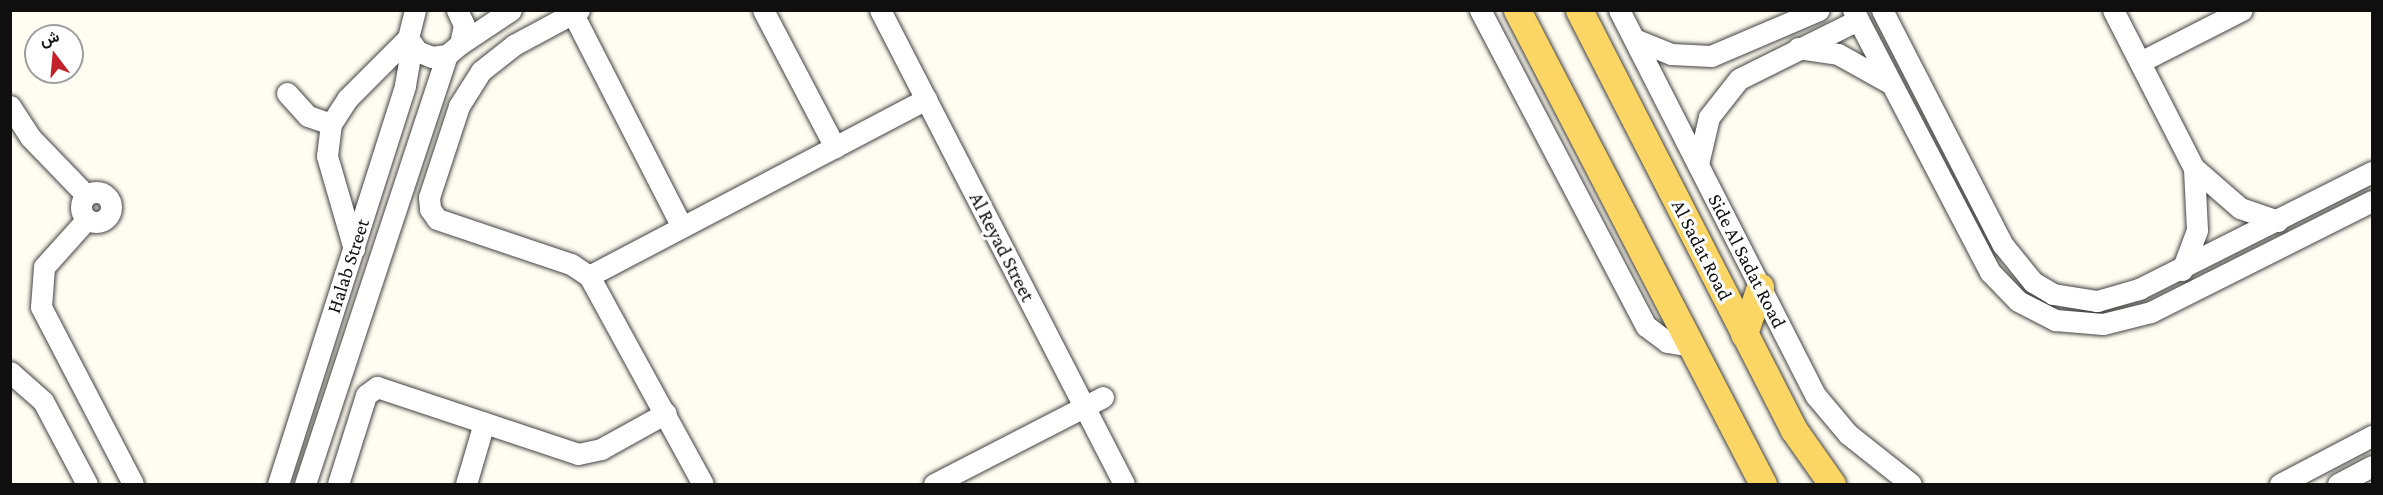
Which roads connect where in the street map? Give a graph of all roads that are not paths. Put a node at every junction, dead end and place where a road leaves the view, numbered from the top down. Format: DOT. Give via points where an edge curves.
graph roads {
  1 [pos="457,10"];
  2 [pos="511,10"];
  3 [pos="763,10"];
  4 [pos="880,10"];
  5 [pos="1480,10"];
  6 [pos="1517,10"];
  7 [pos="1579,10"];
  8 [pos="1618,10"];
  9 [pos="1819,10"];
  10 [pos="1882,10"];
  11 [pos="2113,10"];
  12 [pos="2242,10"];
  13 [pos="576,12"];
  14 [pos="1856,15"];
  15 [pos="1791,18"];
  16 [pos="409,25"];
  17 [pos="1634,39"];
  18 [pos="1797,48"];
  19 [pos="453,50"];
  20 [pos="2140,62"];
  21 [pos="1891,84"];
  22 [pos="287,93"];
  23 [pos="926,99"];
  24 [pos="10,106"];
  25 [pos="331,124"];
  26 [pos="835,147"];
  27 [pos="1698,164"];
  28 [pos="2194,168"];
  29 [pos="2373,172"];
  30 [pos="2373,201"];
  31 [pos="1984,207"];
  32 [pos="1960,219"];
  33 [pos="2278,221"];
  34 [pos="682,227"];
  35 [pos="354,249"];
  36 [pos="2182,270"];
  37 [pos="589,276"];
  38 [pos="1760,286"];
  39 [pos="1744,334"];
  40 [pos="1693,346"];
  41 [pos="10,372"];
  42 [pos="1103,397"];
  43 [pos="1084,407"];
  44 [pos="666,413"];
  45 [pos="484,423"];
  46 [pos="2373,436"];
  47 [pos="2373,466"];
  48 [pos="87,484"];
  49 [pos="133,484"];
  50 [pos="278,484"];
  51 [pos="305,484"];
  52 [pos="338,484"];
  53 [pos="466,484"];
  54 [pos="703,484"];
  55 [pos="934,484"];
  56 [pos="1124,484"];
  57 [pos="1763,484"];
  58 [pos="1832,484"];
  59 [pos="1911,484"];
  60 [pos="2280,484"];
  61 [pos="2338,484"];
  1 -- 19 [label="street, Halab Street" via="464,26"];
  2 -- 19 [label="street"];
  3 -- 26 [label="street"];
  4 -- 23 [label="street, Al Reyad Street"];
  5 -- 40 [label="street" via="1646,326 1667,342"];
  6 -- 40 [label="main road"];
  7 -- 39 [label="main road, Al Sadat Road"];
  8 -- 17 [label="street, Side Al Sadat Road"];
  9 -- 15 [label="street"];
  10 -- 31 [label="street"];
  11 -- 20 [label="street"];
  12 -- 20 [label="street"];
  13 -- 34 [label="street"];
  13 -- 37 [label="street" via="481,70 459,106 428,203 437,219 571,264"];
  14 -- 18 [label="street"];
  14 -- 21 [label="street"];
  15 -- 17 [label="street" via="1711,56 1671,54"];
  16 -- 19 [label="street" via="432,57"];
  16 -- 25 [label="street"];
  16 -- 35 [label="street, Halab Street" via="405,85"];
  17 -- 27 [label="street, Side Al Sadat Road"];
  18 -- 21 [label="street" via="1838,54"];
  18 -- 27 [label="street" via="1739,79 1722,96 1701,139"];
  19 -- 51 [label="street, Halab Street"];
  20 -- 28 [label="street"];
  21 -- 32 [label="street"];
  22 -- 25 [label="street" via="308,116"];
  23 -- 26 [label="street"];
  23 -- 43 [label="street, Al Reyad Street"];
  24 -- 49 [label="street" via="30,137 86,195 81,210 87,219 44,267 41,307"];
  25 -- 35 [label="street" via="327,156"];
  26 -- 34 [label="street"];
  27 -- 38 [label="street, Side Al Sadat Road"];
  28 -- 33 [label="street" via="2240,208"];
  28 -- 36 [label="street" via="2197,230"];
  29 -- 33 [label="street"];
  30 -- 32 [label="street" via="2173,302 2103,324 2055,320 2018,302 1990,272"];
  31 -- 32 [label="street"];
  31 -- 36 [label="street" via="2016,265 2053,294 2097,301"];
  33 -- 36 [label="street"];
  34 -- 37 [label="street"];
  35 -- 50 [label="street, Halab Street"];
  37 -- 44 [label="street"];
  38 -- 39 [label="main road"];
  38 -- 59 [label="street, Side Al Sadat Road" via="1831,416"];
  39 -- 58 [label="main road, Al Sadat Road" via="1802,446"];
  40 -- 57 [label="main road"];
  41 -- 48 [label="street" via="43,401"];
  42 -- 43 [label="street"];
  43 -- 55 [label="street"];
  43 -- 56 [label="street, Al Reyad Street"];
  44 -- 45 [label="street" via="586,453"];
  44 -- 54 [label="street"];
  45 -- 52 [label="street" via="372,388"];
  45 -- 53 [label="street"];
  46 -- 60 [label="street"];
  47 -- 61 [label="street"];
}
